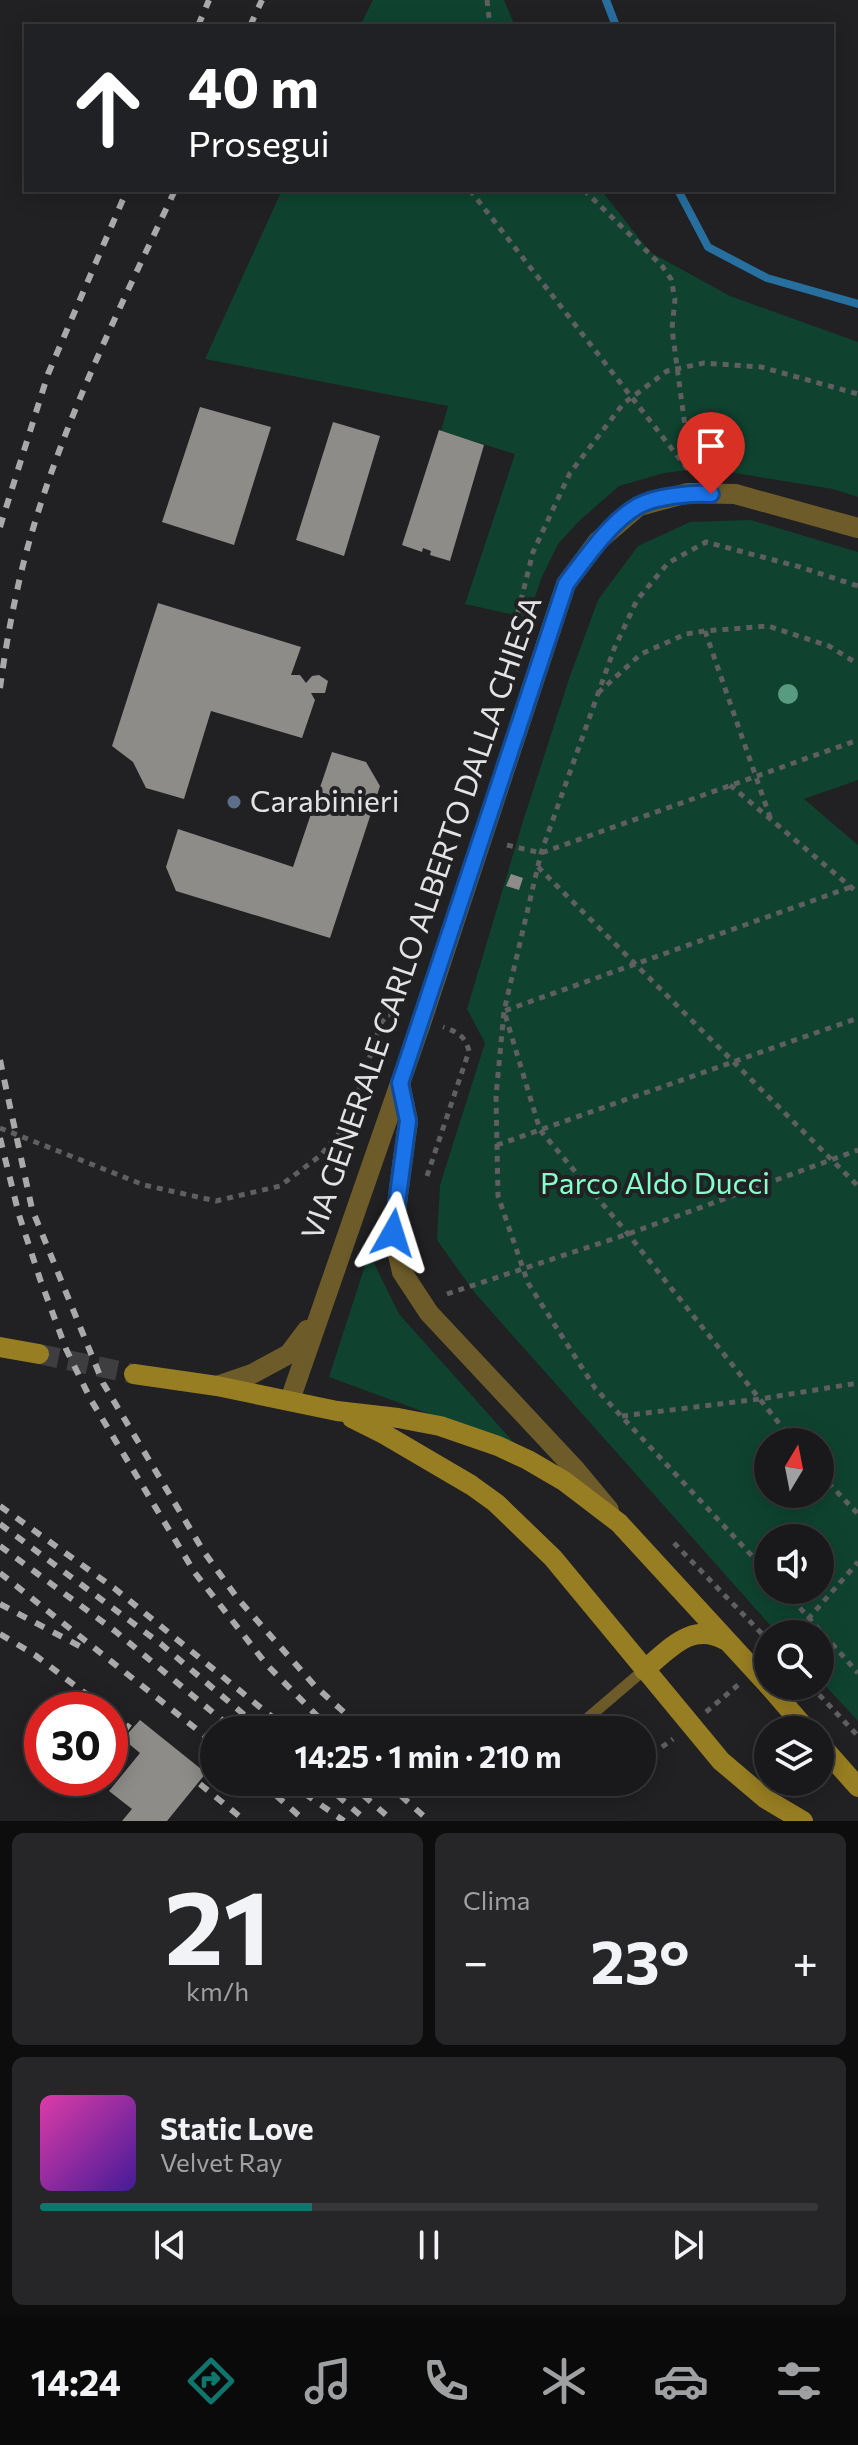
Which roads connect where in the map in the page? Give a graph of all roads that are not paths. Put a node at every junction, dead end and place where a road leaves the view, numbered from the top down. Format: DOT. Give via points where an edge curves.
graph roads {
  1 [pos="858,528"];
  2 [pos="400,1083"];
  3 [pos="320,1314"];
  4 [pos="0,1347"];
  5 [pos="39,1354"];
  6 [pos="134,1374"];
  7 [pos="217,1386"];
  8 [pos="290,1400"];
  9 [pos="337,1411"];
  10 [pos="619,1523"];
  11 [pos="729,1643"];
  12 [pos="644,1670"];
  13 [pos="754,1670"];
  14 [pos="781,1700"];
  15 [pos="590,1716"];
  16 [pos="795,1716"];
  17 [pos="834,1760"];
  18 [pos="858,1787"];
  19 [pos="803,1821"];
  1 -- 2 [label="street, VIA GENERALE CARLO ALBERTO DALLA CHIESA" via="735,494 688,493 639,506 598,541 566,584"];
  2 -- 3 [label="street, VIA GENERALE CARLO ALBERTO DALLA CHIESA"];
  2 -- 10 [label="street" via="408,1121 393,1233 402,1272 429,1313"];
  3 -- 7 [label="street, VIA GENERALE CARLO ALBERTO DALLA CHIESA" via="289,1354"];
  3 -- 8 [label="street, VIA GENERALE CARLO ALBERTO DALLA CHIESA"];
  4 -- 5 [label="main road"];
  6 -- 7 [label="main road"];
  7 -- 8 [label="main road"];
  8 -- 9 [label="main road"];
  9 -- 10 [label="main road" via="440,1426 498,1446 564,1481"];
  9 -- 12 [label="main road" via="496,1503 553,1558"];
  10 -- 11 [label="main road"];
  11 -- 12 [label="main road" via="695,1632"];
  11 -- 13 [label="main road"];
  12 -- 15 [label="lane"];
  12 -- 19 [label="main road" via="747,1785"];
  14 -- 16 [label="main road"];
  17 -- 18 [label="main road"];
}
